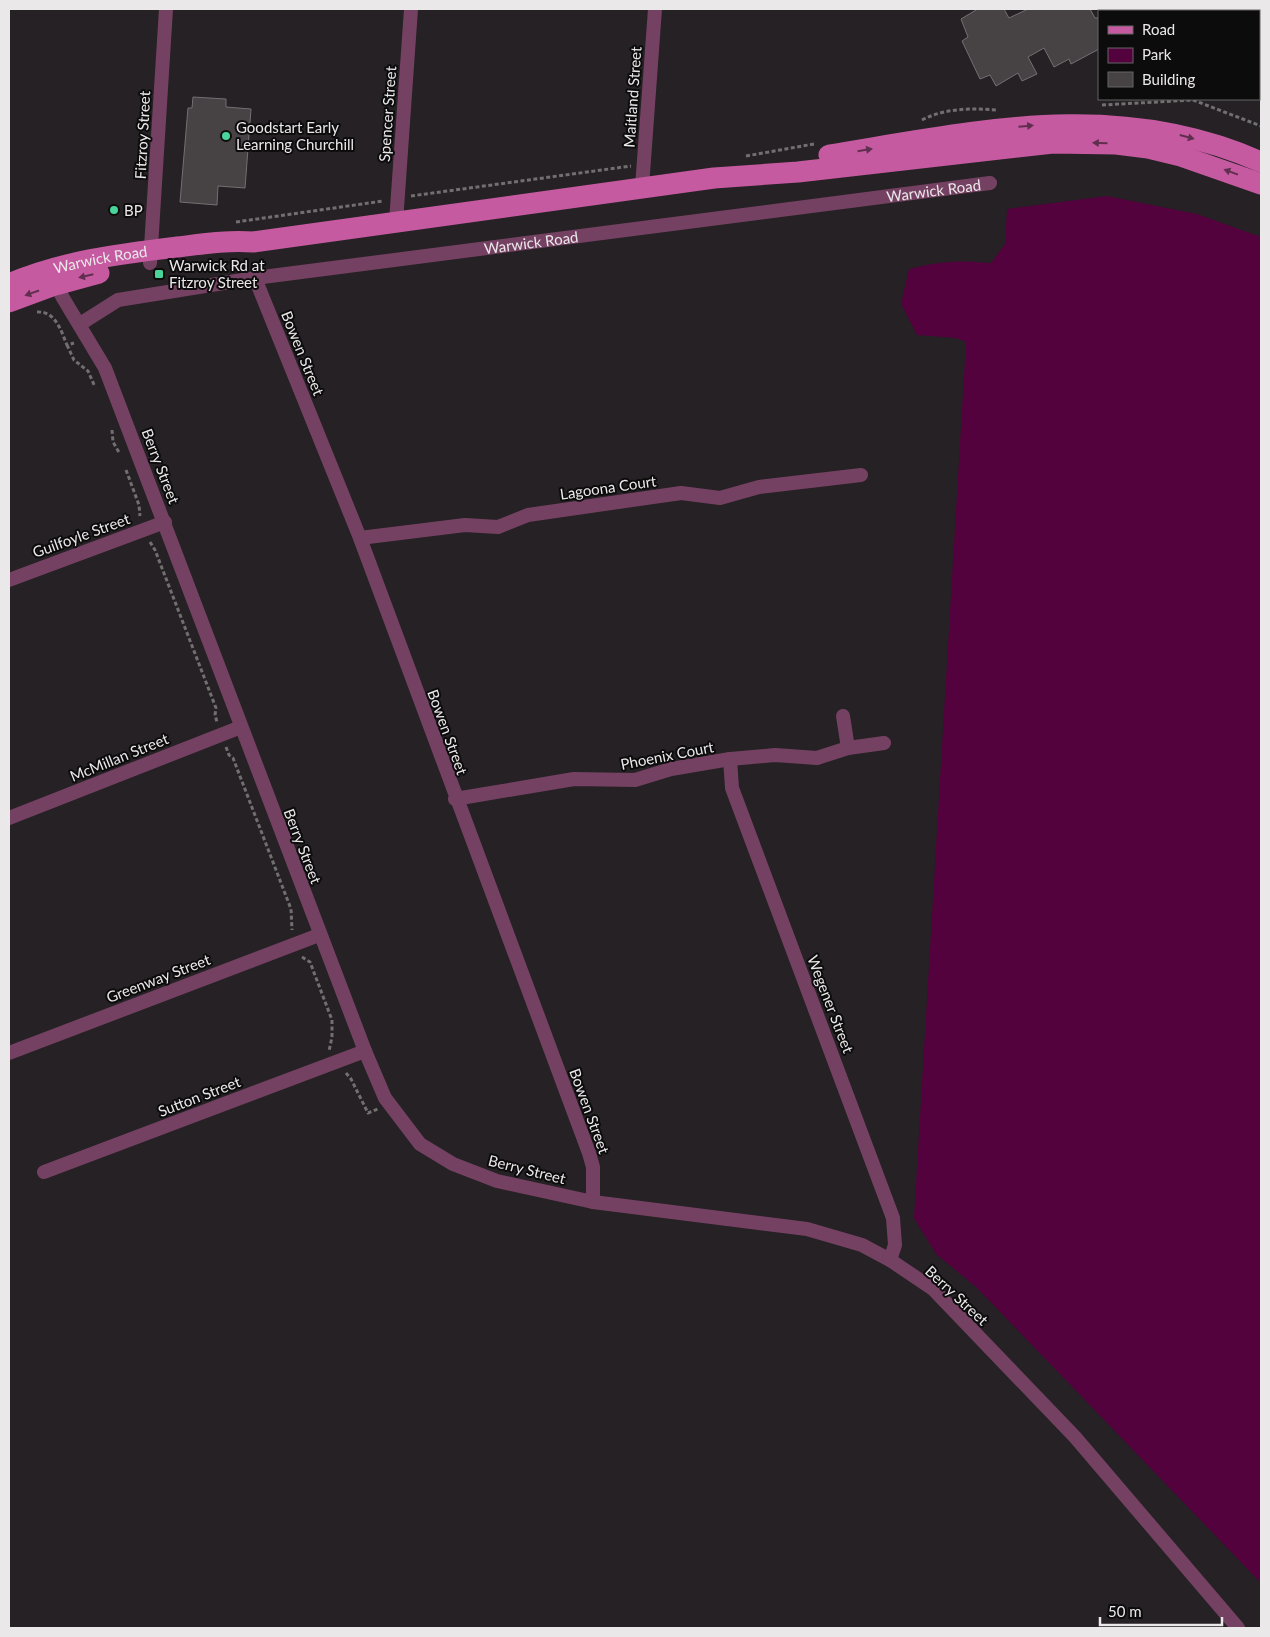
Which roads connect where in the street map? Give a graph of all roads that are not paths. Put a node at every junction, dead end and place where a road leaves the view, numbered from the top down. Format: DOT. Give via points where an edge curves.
graph roads {
  1 [pos="166,9"];
  2 [pos="411,9"];
  3 [pos="655,9"];
  4 [pos="1261,162"];
  5 [pos="714,178"];
  6 [pos="990,183"];
  7 [pos="1261,184"];
  8 [pos="642,188"];
  9 [pos="396,222"];
  10 [pos="151,257"];
  11 [pos="52,277"];
  12 [pos="256,278"];
  13 [pos="9,284"];
  14 [pos="9,302"];
  15 [pos="80,324"];
  16 [pos="861,474"];
  17 [pos="165,522"];
  18 [pos="360,538"];
  19 [pos="9,580"];
  20 [pos="843,716"];
  21 [pos="241,727"];
  22 [pos="884,743"];
  23 [pos="848,748"];
  24 [pos="730,759"];
  25 [pos="455,799"];
  26 [pos="9,818"];
  27 [pos="320,934"];
  28 [pos="365,1051"];
  29 [pos="9,1053"];
  30 [pos="44,1172"];
  31 [pos="593,1202"];
  32 [pos="890,1260"];
  33 [pos="1238,1628"];
  1 -- 10 [label="street, Fitzroy Street"];
  2 -- 9 [label="street, Spencer Street"];
  3 -- 8 [label="street, Maitland Street"];
  5 -- 4 [label="main road, Warwick Road, one-way" via="888,146 1016,127 1068,124 1122,125 1159,130"];
  7 -- 5 [label="main road, Warwick Road, one-way" via="1201,162 1148,148 1084,143 1015,146 846,167"];
  5 -- 8 [label="main road, Warwick Road"];
  6 -- 12 [label="street, Warwick Road"];
  8 -- 9 [label="main road, Warwick Road"];
  9 -- 10 [label="main road, Warwick Road" via="253,242 239,249"];
  10 -- 11 [label="main road, Warwick Road" via="99,258"];
  11 -- 13 [label="main road, Warwick Road"];
  11 -- 14 [label="main road, Warwick Road, one-way"];
  11 -- 15 [label="street, Berry Street"];
  12 -- 15 [label="street, Warwick Road" via="118,300"];
  12 -- 18 [label="street, Bowen Street"];
  15 -- 17 [label="street, Berry Street" via="105,368"];
  16 -- 18 [label="street, Lagoona Court" via="759,487 720,498 681,493 528,515 498,527 465,525"];
  17 -- 19 [label="street, Guilfoyle Street"];
  17 -- 21 [label="street, Berry Street"];
  18 -- 25 [label="street, Bowen Street"];
  20 -- 23 [label="street"];
  21 -- 26 [label="street, McMillan Street"];
  21 -- 27 [label="street, Berry Street"];
  22 -- 23 [label="street, Phoenix Court"];
  23 -- 24 [label="street, Phoenix Court" via="817,758 775,755"];
  24 -- 25 [label="street, Phoenix Court" via="671,769 635,780 574,779"];
  24 -- 32 [label="street, Wegener Street" via="732,788 893,1218 895,1245"];
  25 -- 31 [label="street, Bowen Street" via="589,1153 593,1167"];
  27 -- 28 [label="street, Berry Street"];
  27 -- 29 [label="street, Greenway Street"];
  28 -- 30 [label="street, Sutton Street"];
  28 -- 31 [label="street, Berry Street" via="385,1098 420,1144 453,1164 497,1182"];
  31 -- 32 [label="street, Berry Street" via="807,1229 862,1245"];
  32 -- 33 [label="street, Berry Street" via="933,1289 1075,1437"];
}
